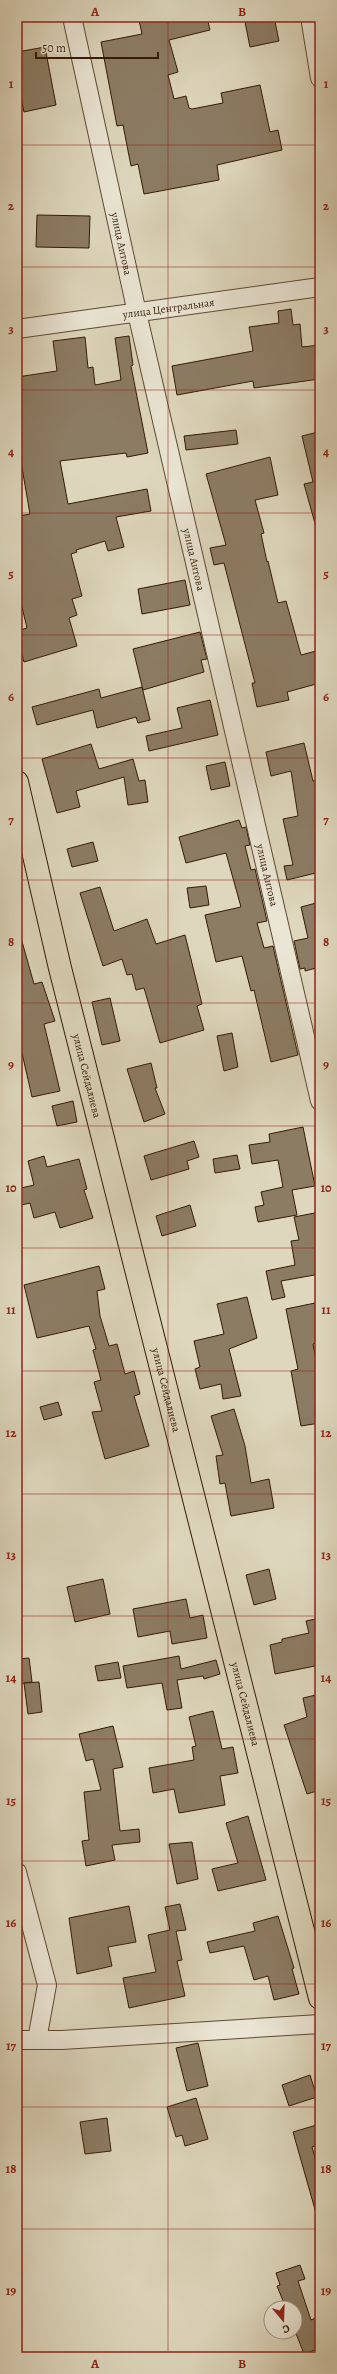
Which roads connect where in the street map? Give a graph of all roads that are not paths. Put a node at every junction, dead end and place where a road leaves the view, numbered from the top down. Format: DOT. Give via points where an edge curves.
graph roads {
  1 [pos="72,17"];
  2 [pos="310,17"];
  3 [pos="320,78"];
  4 [pos="320,287"];
  5 [pos="137,313"];
  6 [pos="17,329"];
  7 [pos="17,782"];
  8 [pos="319,1091"];
  9 [pos="17,1872"];
  10 [pos="320,1998"];
  11 [pos="320,2024"];
  12 [pos="17,2040"];
  13 [pos="37,2040"];
  1 -- 5 [label="street, улица Аитова"];
  2 -- 3 [label="street"];
  4 -- 5 [label="street, улица Центральная"];
  5 -- 6 [label="street, улица Центральная"];
  5 -- 8 [label="street, улица Аитова"];
  7 -- 10 [label="main road, улица Сейдалиева" via="62,975"];
  9 -- 13 [label="street" via="47,1985"];
  11 -- 13 [label="street"];
  12 -- 13 [label="street"];
}
